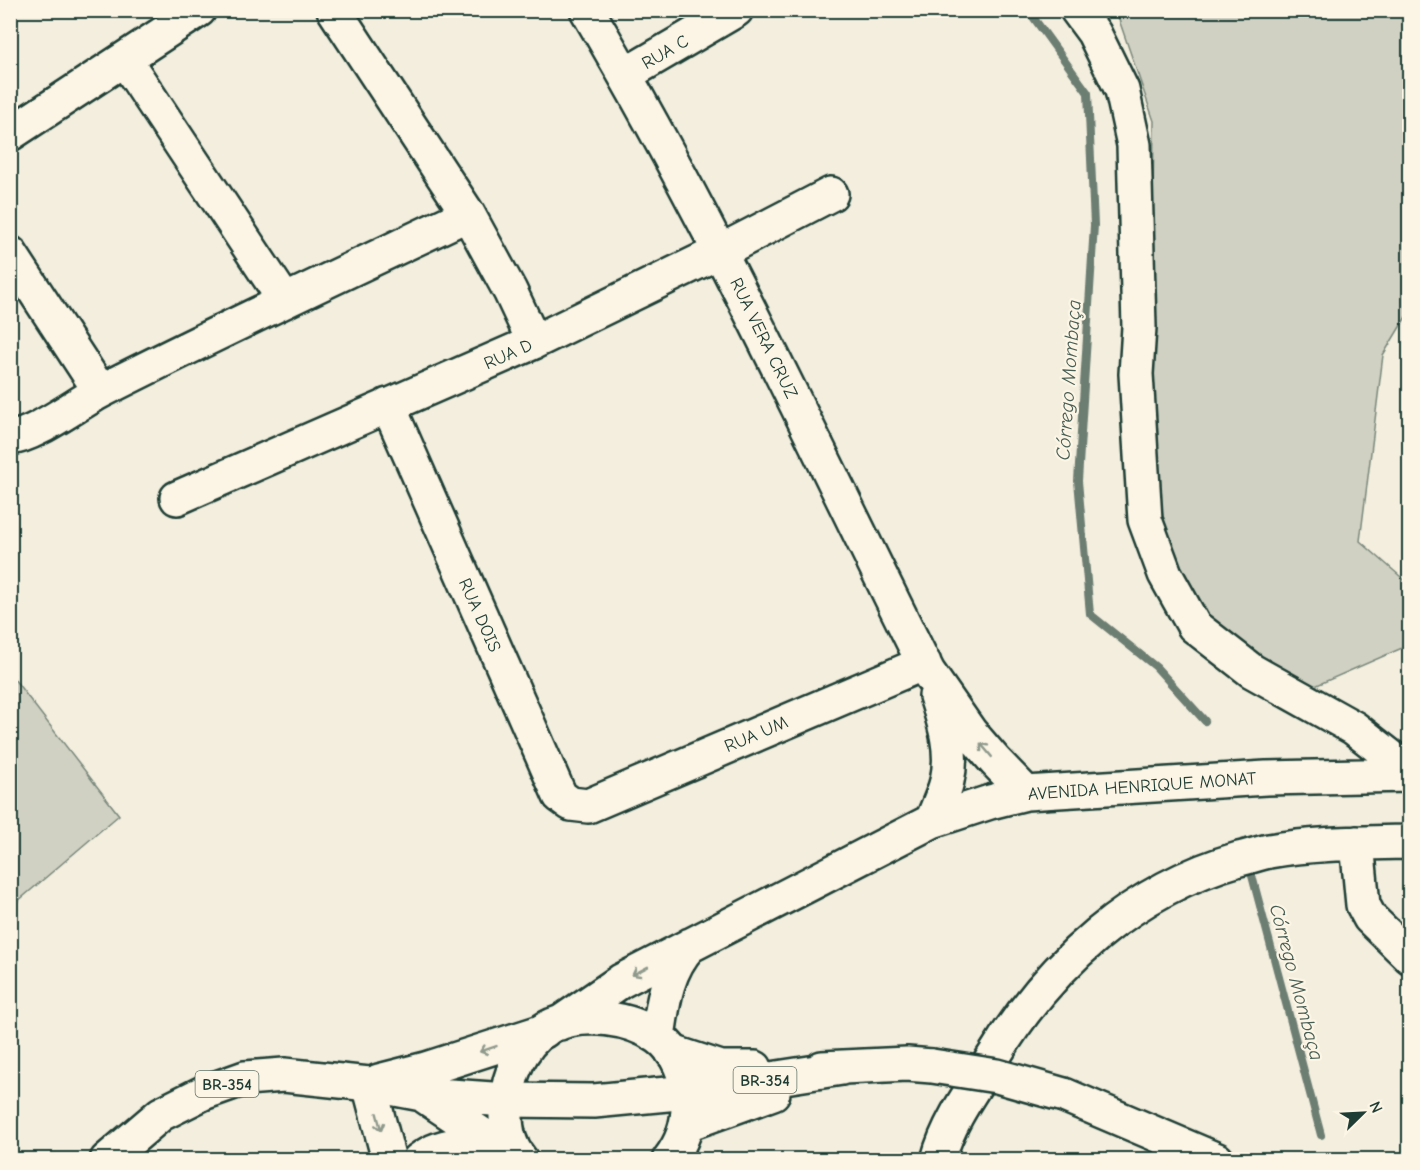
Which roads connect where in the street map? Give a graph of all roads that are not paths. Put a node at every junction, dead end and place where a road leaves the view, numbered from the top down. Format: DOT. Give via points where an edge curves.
graph roads {
  1 [pos="198,10"];
  2 [pos="334,10"];
  3 [pos="587,10"];
  4 [pos="736,10"];
  5 [pos="1077,10"];
  6 [pos="124,60"];
  7 [pos="625,75"];
  8 [pos="10,135"];
  9 [pos="831,194"];
  10 [pos="468,214"];
  11 [pos="721,251"];
  12 [pos="10,253"];
  13 [pos="285,301"];
  14 [pos="534,342"];
  15 [pos="100,391"];
  16 [pos="388,405"];
  17 [pos="10,438"];
  18 [pos="177,498"];
  19 [pos="926,667"];
  20 [pos="1410,773"];
  21 [pos="1026,793"];
  22 [pos="588,806"];
  23 [pos="932,821"];
  24 [pos="1410,842"];
  25 [pos="1358,843"];
  26 [pos="692,944"];
  27 [pos="1410,957"];
  28 [pos="552,1027"];
  29 [pos="665,1045"];
  30 [pos="842,1068"];
  31 [pos="369,1084"];
  32 [pos="688,1092"];
  33 [pos="422,1094"];
  34 [pos="506,1100"];
  35 [pos="687,1124"];
  36 [pos="515,1155"];
  37 [pos="107,1160"];
  38 [pos="389,1160"];
  39 [pos="419,1160"];
  40 [pos="669,1160"];
  41 [pos="938,1160"];
  42 [pos="1217,1160"];
  1 -- 6 [label="main road"];
  2 -- 10 [label="main road"];
  3 -- 7 [label="main road, RUA VERA CRUZ"];
  4 -- 7 [label="main road, RUA C"];
  5 -- 20 [label="main road" via="1094,33 1122,90 1134,145 1139,327 1136,374 1145,520 1165,574 1194,626 1252,671 1354,728"];
  6 -- 8 [label="main road"];
  6 -- 13 [label="main road"];
  7 -- 11 [label="main road, RUA VERA CRUZ"];
  9 -- 11 [label="main road, RUA D"];
  10 -- 13 [label="main road"];
  10 -- 14 [label="main road"];
  11 -- 14 [label="main road, RUA D"];
  11 -- 19 [label="main road, RUA VERA CRUZ"];
  12 -- 15 [label="main road"];
  13 -- 15 [label="main road"];
  14 -- 16 [label="main road, RUA D"];
  15 -- 17 [label="main road" via="36,429"];
  16 -- 18 [label="main road, RUA D"];
  16 -- 22 [label="main road, RUA DOIS" via="560,795 571,804"];
  21 -- 19 [label="main road, RUA VERA CRUZ, one-way" via="970,732"];
  19 -- 22 [label="main road, RUA UM"];
  19 -- 23 [label="main road, RUA VERA CRUZ" via="950,753 947,780"];
  20 -- 21 [label="main road, AVENIDA HENRIQUE MONAT"];
  21 -- 23 [label="main road, AVENIDA HENRIQUE MONAT"];
  23 -- 26 [label="main road, AVENIDA HENRIQUE MONAT"];
  24 -- 25 [label="main road"];
  25 -- 27 [label="main road" via="1363,905 1370,918"];
  25 -- 41 [label="main road" via="1269,851 1206,868 1149,896 1104,928 1057,971 1005,1038 951,1126"];
  26 -- 28 [label="main road, AVENIDA HENRIQUE MONAT, one-way" via="621,981"];
  26 -- 29 [label="main road" via="680,956 667,983"];
  28 -- 29 [label="main road" via="580,1019 620,1021 640,1028"];
  28 -- 31 [label="main road, one-way"];
  28 -- 34 [label="main road" via="529,1044 517,1061"];
  29 -- 30 [label="main road" via="721,1068"];
  29 -- 32 [label="main road" via="680,1064"];
  30 -- 32 [label="main road, BR-354"];
  30 -- 35 [label="main road"];
  30 -- 42 [label="main road, BR-354, bridge" via="908,1064 998,1076 1064,1095"];
  31 -- 33 [label="main road, BR-354"];
  31 -- 37 [label="main road, BR-354" via="284,1075 245,1078 161,1114"];
  31 -- 38 [label="main road, one-way"];
  32 -- 34 [label="main road, BR-354" via="594,1101"];
  32 -- 35 [label="main road"];
  33 -- 34 [label="main road, BR-354"];
  33 -- 36 [label="main road"];
  34 -- 36 [label="main road" via="506,1128"];
  35 -- 40 [label="main road"];
  36 -- 39 [label="main road" via="480,1146 450,1144"];
}
